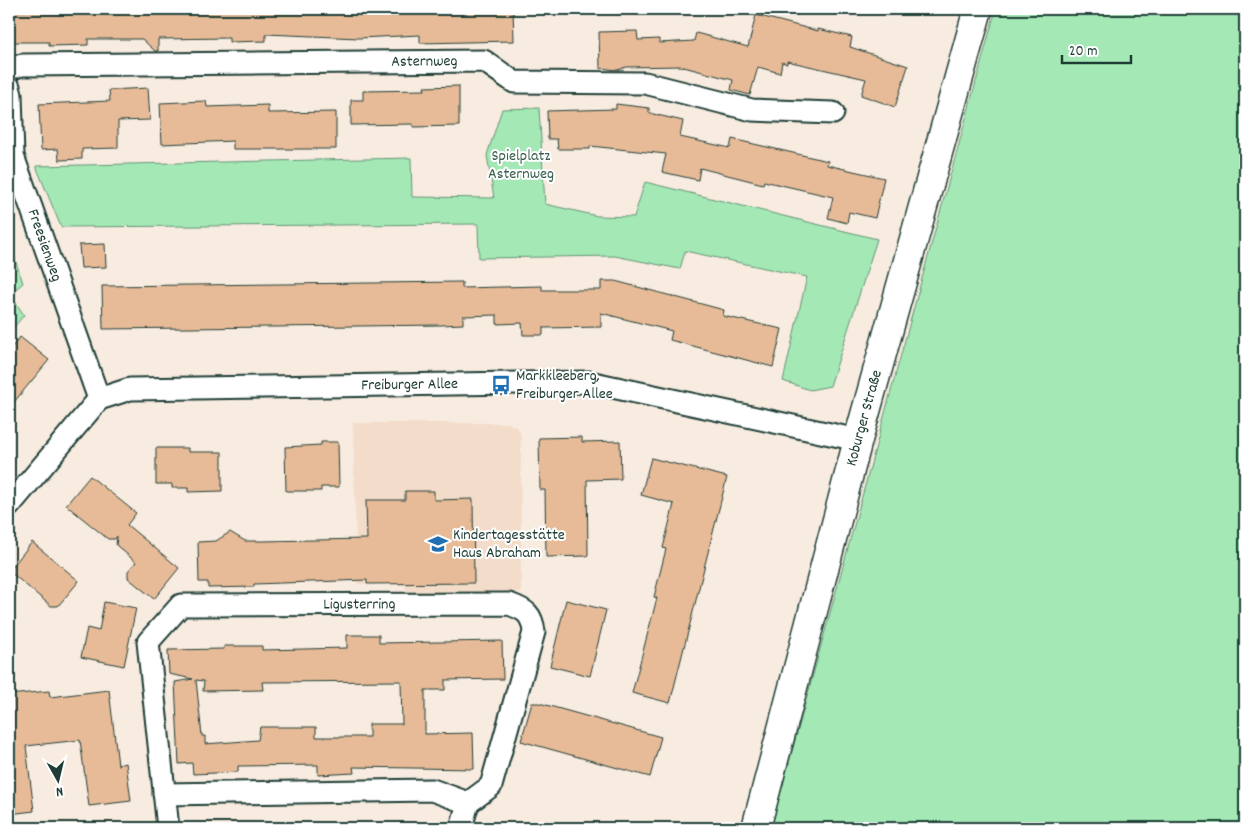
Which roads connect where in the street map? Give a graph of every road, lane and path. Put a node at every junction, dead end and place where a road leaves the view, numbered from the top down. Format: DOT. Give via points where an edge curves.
graph roads {
  1 [pos="978,9"];
  2 [pos="9,69"];
  3 [pos="9,87"];
  4 [pos="833,113"];
  5 [pos="99,399"];
  6 [pos="858,440"];
  7 [pos="9,506"];
  8 [pos="164,794"];
  9 [pos="468,803"];
  10 [pos="168,828"];
  11 [pos="461,828"];
  12 [pos="756,828"];
  1 -- 6 [label="main road, Koburger Straße"];
  2 -- 4 [label="street, Asternweg" via="22,65 484,61 514,82 644,84 752,110"];
  3 -- 5 [label="street, Freesienweg" via="13,156"];
  5 -- 6 [label="street, Freiburger Allee" via="130,389 589,382"];
  5 -- 7 [label="street"];
  6 -- 12 [label="main road, Koburger Straße"];
  8 -- 9 [label="street" via="432,790"];
  8 -- 9 [label="street, Ligusterring" via="148,642 181,606 509,604 522,608 532,619 534,632 491,786"];
  8 -- 10 [label="street, Ligusterring"];
  9 -- 11 [label="street"];
}
